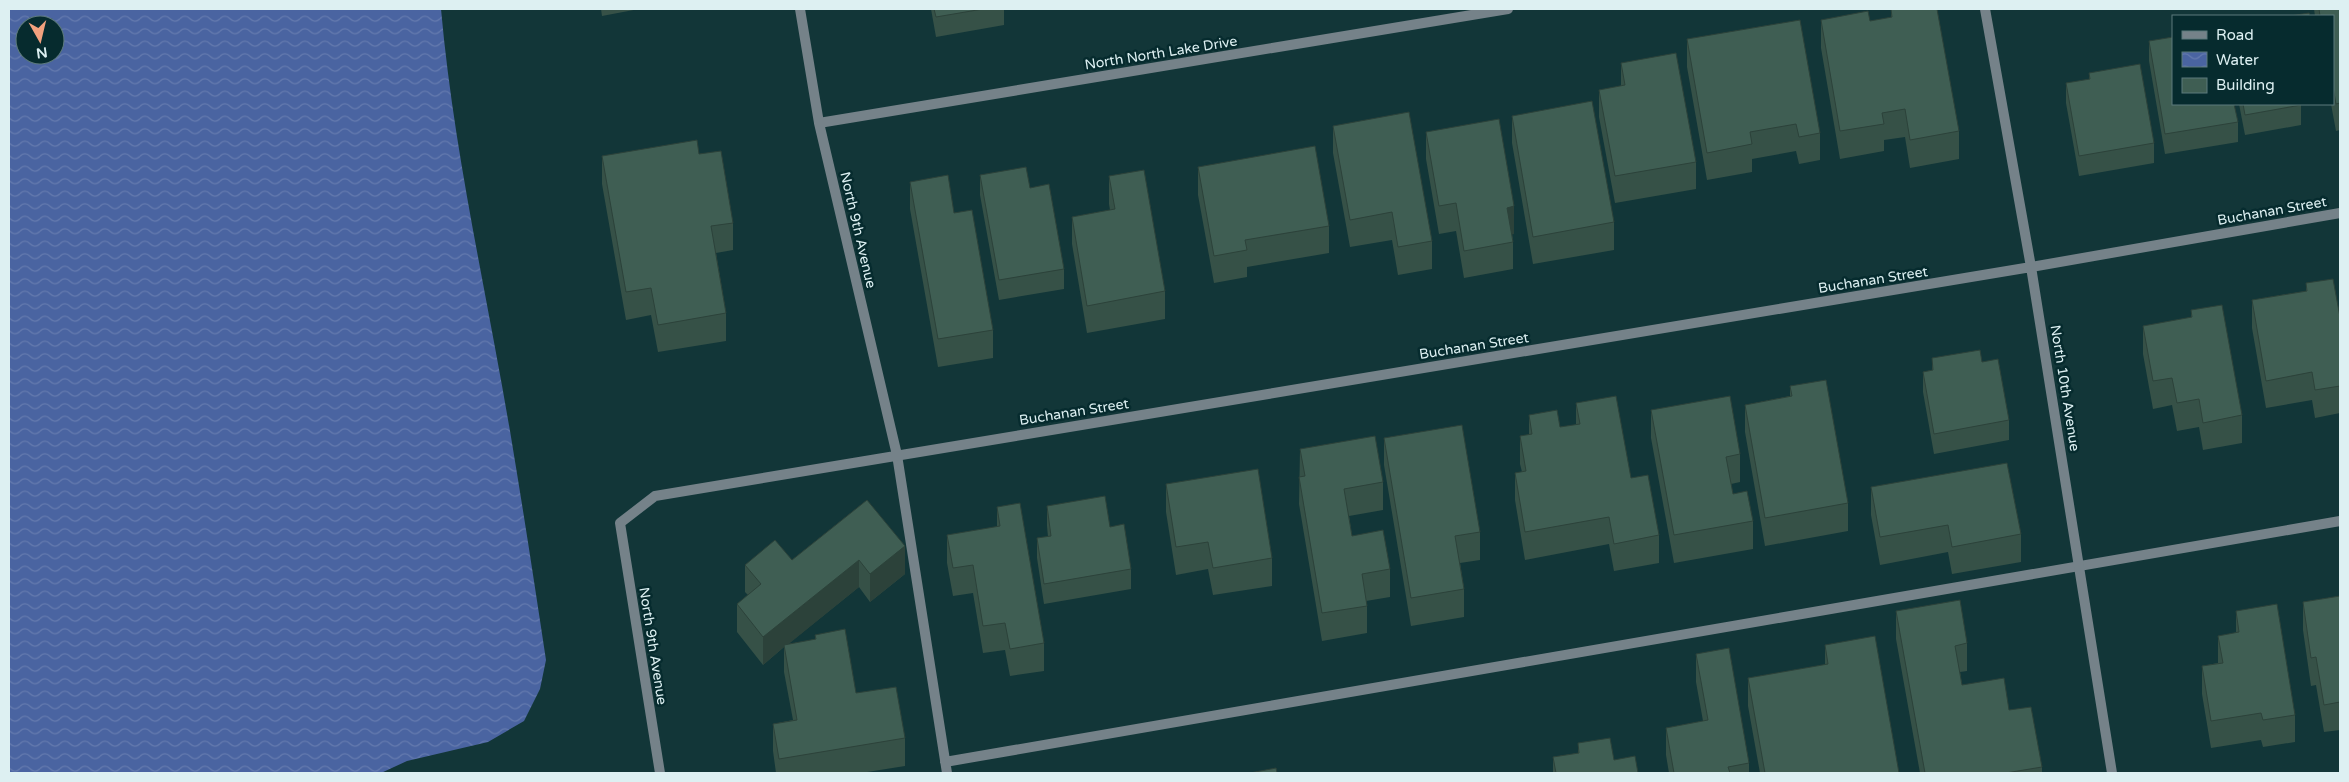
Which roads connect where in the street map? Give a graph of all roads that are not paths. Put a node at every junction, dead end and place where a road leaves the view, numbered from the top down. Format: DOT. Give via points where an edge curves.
graph roads {
  1 [pos="800,9"];
  2 [pos="1508,9"];
  3 [pos="1985,9"];
  4 [pos="819,124"];
  5 [pos="2340,213"];
  6 [pos="2031,267"];
  7 [pos="897,455"];
  8 [pos="2340,521"];
  9 [pos="620,523"];
  10 [pos="2079,566"];
  11 [pos="945,762"];
  12 [pos="660,773"];
  13 [pos="947,773"];
  14 [pos="2112,773"];
  1 -- 4 [label="street, North 9th Avenue"];
  2 -- 4 [label="street, North North Lake Drive"];
  3 -- 6 [label="street, North 10th Avenue"];
  4 -- 7 [label="street, North 9th Avenue"];
  5 -- 6 [label="street, Buchanan Street"];
  6 -- 7 [label="street, Buchanan Street"];
  6 -- 10 [label="street, North 10th Avenue"];
  7 -- 9 [label="street, Buchanan Street" via="655,496"];
  7 -- 11 [label="street, North 9th Avenue"];
  8 -- 10 [label="street"];
  9 -- 12 [label="street, North 9th Avenue"];
  10 -- 11 [label="street"];
  10 -- 14 [label="street, North 10th Avenue"];
  11 -- 13 [label="street, North 9th Avenue"];
}
